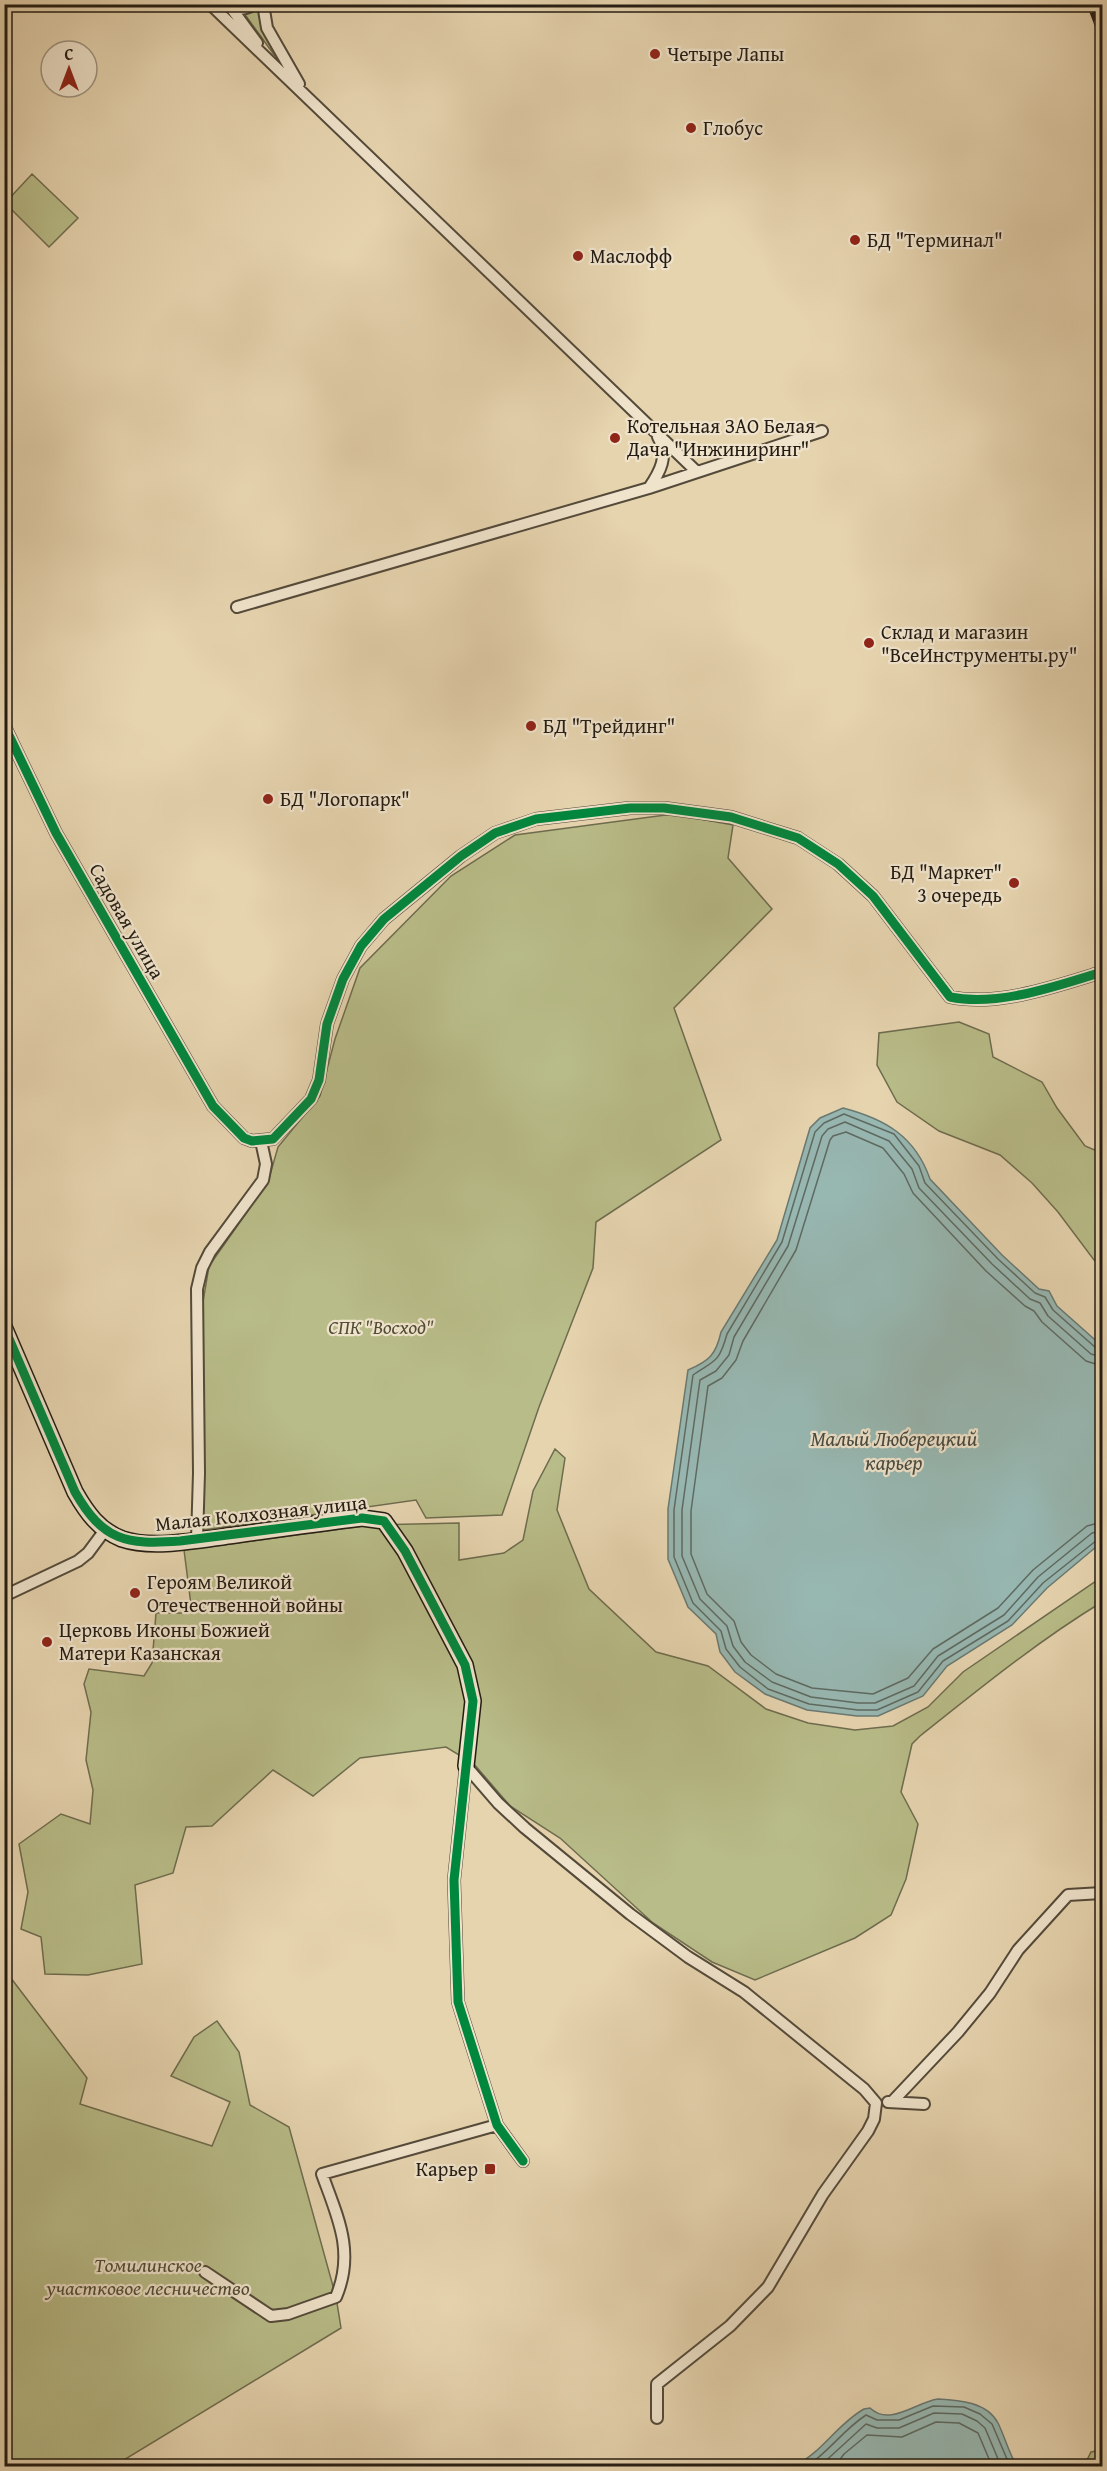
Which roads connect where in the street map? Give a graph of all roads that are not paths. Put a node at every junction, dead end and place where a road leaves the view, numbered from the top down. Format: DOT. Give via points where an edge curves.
graph roads {
  1 [pos="210,4"];
  2 [pos="255,4"];
  3 [pos="262,4"];
  4 [pos="228,7"];
  5 [pos="272,65"];
  6 [pos="319,110"];
  7 [pos="653,429"];
  8 [pos="822,431"];
  9 [pos="696,471"];
  10 [pos="649,488"];
  11 [pos="237,607"];
  12 [pos="4,725"];
  13 [pos="1102,972"];
  14 [pos="261,1141"];
  15 [pos="4,1327"];
  16 [pos="105,1530"];
  17 [pos="196,1540"];
  18 [pos="4,1596"];
  19 [pos="466,1766"];
  20 [pos="1102,1893"];
  21 [pos="892,2102"];
  22 [pos="876,2103"];
  23 [pos="924,2104"];
  24 [pos="497,2126"];
  25 [pos="523,2161"];
  26 [pos="205,2272"];
  27 [pos="657,2418"];
  1 -- 5 [label="street"];
  2 -- 4 [label="street" via="243,9"];
  3 -- 6 [label="street" via="267,28 280,55"];
  4 -- 5 [label="street"];
  5 -- 6 [label="street"];
  6 -- 7 [label="street"];
  7 -- 9 [label="street"];
  7 -- 10 [label="street" via="663,450 663,462"];
  8 -- 9 [label="street"];
  9 -- 10 [label="street"];
  10 -- 11 [label="street"];
  12 -- 14 [label="street, Садовая улица" via="56,833 213,1106 244,1138"];
  13 -- 14 [label="street" via="1008,996 969,1001 950,997 873,896 838,864 798,838 731,817 664,808 536,819 495,833 460,856 384,919 361,946 343,979 327,1024 319,1080 311,1100 273,1139"];
  14 -- 17 [label="street" via="266,1164 263,1180 210,1252 197,1289"];
  15 -- 16 [label="street, Малая Колхозная улица" via="75,1492 90,1516"];
  16 -- 17 [label="street, Малая Колхозная улица" via="124,1539 150,1543"];
  16 -- 18 [label="street" via="78,1561"];
  17 -- 19 [label="street, Малая Колхозная улица" via="362,1518 384,1521 405,1551 465,1665 473,1701"];
  19 -- 22 [label="street" via="525,1828 630,1914 755,2000"];
  19 -- 24 [label="street" via="454,1880 458,2002"];
  20 -- 21 [label="street" via="1068,1895 1018,1950 958,2032"];
  21 -- 22 [label="street"];
  21 -- 23 [label="street"];
  22 -- 27 [label="street" via="868,2131 812,2211 768,2287 730,2326 657,2384"];
  24 -- 25 [label="street"];
  24 -- 26 [label="street" via="322,2174 340,2225 346,2258 336,2297 271,2316"];
}
